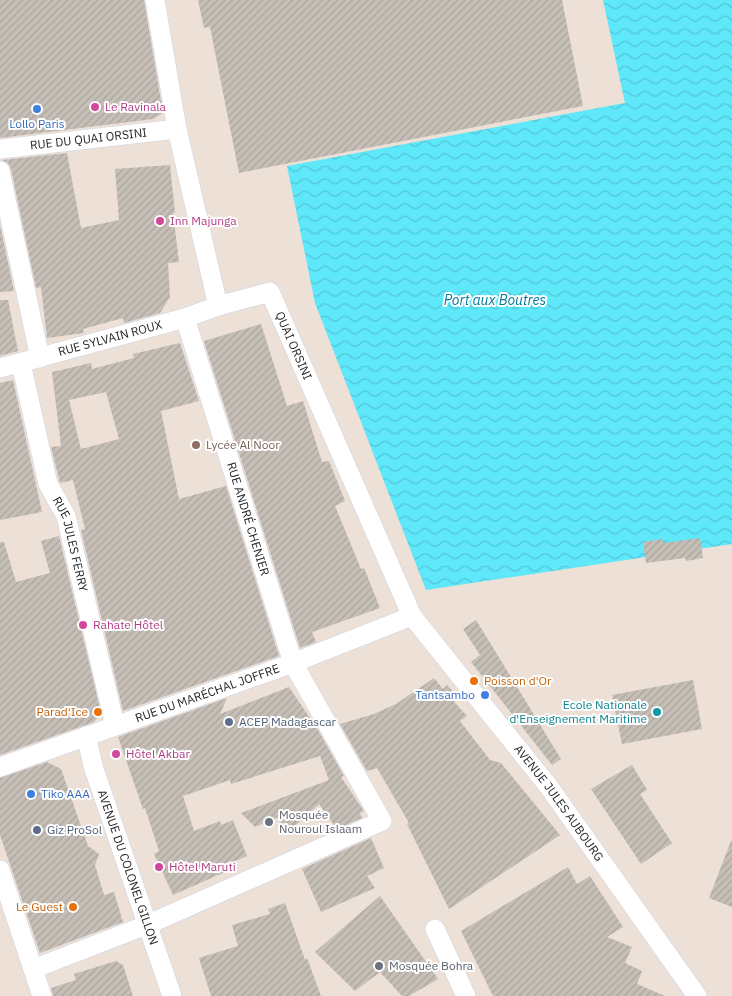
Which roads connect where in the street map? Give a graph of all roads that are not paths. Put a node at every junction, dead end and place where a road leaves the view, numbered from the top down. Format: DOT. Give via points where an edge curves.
graph roads {
  1 [pos="155,0"];
  2 [pos="178,129"];
  3 [pos="0,149"];
  4 [pos="0,171"];
  5 [pos="218,306"];
  6 [pos="185,318"];
  7 [pos="40,358"];
  8 [pos="21,363"];
  9 [pos="0,368"];
  10 [pos="412,616"];
  11 [pos="293,662"];
  12 [pos="115,726"];
  13 [pos="86,736"];
  14 [pos="0,767"];
  15 [pos="0,870"];
  16 [pos="148,924"];
  17 [pos="435,929"];
  18 [pos="33,969"];
  19 [pos="42,996"];
  20 [pos="172,996"];
  21 [pos="466,996"];
  22 [pos="697,996"];
  1 -- 2 [label="street"];
  2 -- 3 [label="street, RUE DU QUAI ORSINI"];
  2 -- 5 [label="street"];
  4 -- 7 [label="street"];
  5 -- 6 [label="street, RUE SYLVAIN ROUX"];
  5 -- 10 [label="street, QUAI ORSINI" via="270,292"];
  6 -- 7 [label="street, RUE SYLVAIN ROUX"];
  6 -- 11 [label="street, RUE ANDRÉ CHENIER"];
  7 -- 8 [label="street, RUE SYLVAIN ROUX"];
  8 -- 9 [label="street, RUE SYLVAIN ROUX"];
  8 -- 12 [label="street, RUE JULES FERRY" via="48,484 66,516"];
  10 -- 11 [label="street, RUE DU MARÉCHAL JOFFRE"];
  10 -- 22 [label="street, AVENUE JULES AUBOURG" via="549,787"];
  11 -- 12 [label="street, RUE DU MARÉCHAL JOFFRE"];
  11 -- 16 [label="street, RUE ANDRÉ CHENIER" via="382,821"];
  12 -- 13 [label="street, RUE DU MARÉCHAL JOFFRE"];
  13 -- 14 [label="street, RUE DU MARÉCHAL JOFFRE"];
  13 -- 16 [label="street, AVENUE DU COLONEL GILLON" via="94,769"];
  15 -- 18 [label="street"];
  16 -- 18 [label="street"];
  16 -- 20 [label="street, AVENUE DU COLONEL GILLON"];
  17 -- 21 [label="street"];
  18 -- 19 [label="street"];
}
